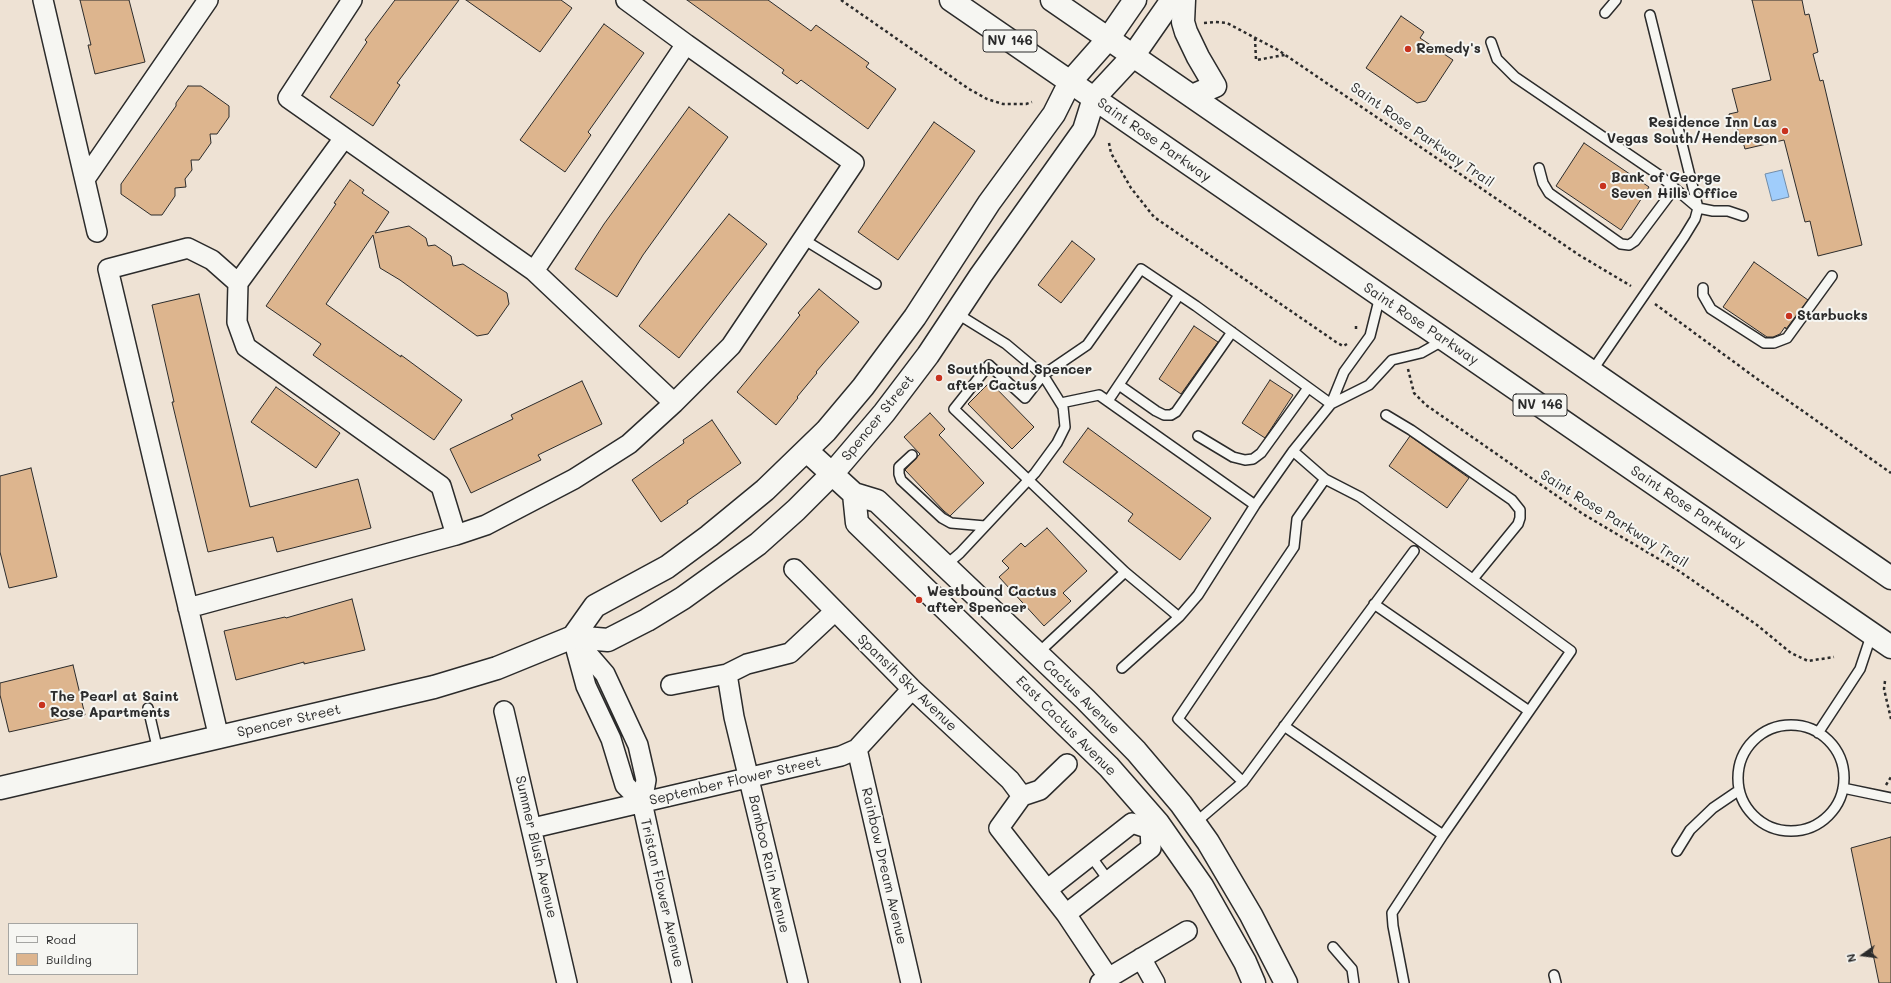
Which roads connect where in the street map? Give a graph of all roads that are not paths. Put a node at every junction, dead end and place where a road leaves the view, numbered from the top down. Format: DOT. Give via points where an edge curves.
graph roads {
  1 [pos="43,0"];
  2 [pos="208,0"];
  3 [pos="352,0"];
  4 [pos="626,0"];
  5 [pos="951,0"];
  6 [pos="1052,0"];
  7 [pos="1135,0"];
  8 [pos="1172,0"];
  9 [pos="1184,0"];
  10 [pos="1616,0"];
  11 [pos="1605,13"];
  12 [pos="1650,15"];
  13 [pos="1108,39"];
  14 [pos="1491,42"];
  15 [pos="686,44"];
  16 [pos="1133,56"];
  17 [pos="1070,82"];
  18 [pos="1192,96"];
  19 [pos="1094,98"];
  20 [pos="344,138"];
  21 [pos="1539,168"];
  22 [pos="85,179"];
  23 [pos="1674,189"];
  24 [pos="1698,208"];
  25 [pos="1743,216"];
  26 [pos="97,232"];
  27 [pos="803,239"];
  28 [pos="534,271"];
  29 [pos="1832,276"];
  30 [pos="238,283"];
  31 [pos="876,284"];
  32 [pos="1703,288"];
  33 [pos="1179,294"];
  34 [pos="1380,296"];
  35 [pos="956,313"];
  36 [pos="1232,332"];
  37 [pos="1444,340"];
  38 [pos="1592,371"];
  39 [pos="1044,375"];
  40 [pos="1119,385"];
  41 [pos="1308,388"];
  42 [pos="1108,401"];
  43 [pos="674,403"];
  44 [pos="1061,403"];
  45 [pos="1331,404"];
  46 [pos="1386,415"];
  47 [pos="1198,436"];
  48 [pos="1293,451"];
  49 [pos="912,455"];
  50 [pos="820,463"];
  51 [pos="1325,478"];
  52 [pos="1029,479"];
  53 [pos="854,494"];
  54 [pos="1256,505"];
  55 [pos="985,526"];
  56 [pos="456,535"];
  57 [pos="1414,550"];
  58 [pos="945,566"];
  59 [pos="794,569"];
  60 [pos="1124,572"];
  61 [pos="1891,578"];
  62 [pos="1473,579"];
  63 [pos="1374,604"];
  64 [pos="188,608"];
  65 [pos="947,610"];
  66 [pos="834,612"];
  67 [pos="1179,617"];
  68 [pos="1872,633"];
  69 [pos="573,637"];
  70 [pos="1891,647"];
  71 [pos="1037,654"];
  72 [pos="1122,668"];
  73 [pos="727,674"];
  74 [pos="671,685"];
  75 [pos="912,689"];
  76 [pos="148,708"];
  77 [pos="504,711"];
  78 [pos="1529,712"];
  79 [pos="1106,720"];
  80 [pos="1284,726"];
  81 [pos="1818,733"];
  82 [pos="219,738"];
  83 [pos="857,749"];
  84 [pos="158,751"];
  85 [pos="1067,764"];
  86 [pos="749,777"];
  87 [pos="1243,782"];
  88 [pos="0,788"];
  89 [pos="1843,788"];
  90 [pos="1738,791"];
  91 [pos="1022,796"];
  92 [pos="1891,798"];
  93 [pos="642,802"];
  94 [pos="1195,824"];
  95 [pos="1154,826"];
  96 [pos="533,828"];
  97 [pos="1443,835"];
  98 [pos="1677,851"];
  99 [pos="1090,855"];
  100 [pos="1109,881"];
  101 [pos="1048,889"];
  102 [pos="1240,896"];
  103 [pos="1066,914"];
  104 [pos="1187,931"];
  105 [pos="1333,947"];
  106 [pos="1141,958"];
  107 [pos="1245,962"];
  108 [pos="1104,980"];
  109 [pos="567,983"];
  110 [pos="682,983"];
  111 [pos="798,983"];
  112 [pos="911,983"];
  113 [pos="1155,983"];
  114 [pos="1254,983"];
  115 [pos="1269,983"];
  116 [pos="1286,983"];
  117 [pos="1354,983"];
  118 [pos="1404,983"];
  1 -- 22 [label="street"];
  2 -- 22 [label="street"];
  3 -- 20 [label="street" via="288,98"];
  4 -- 15 [label="street"];
  5 -- 17 [label="main road, Saint Rose Parkway / NV 146"];
  6 -- 13 [label="main road"];
  7 -- 13 [label="main road, Spencer Street"];
  8 -- 16 [label="main road"];
  9 -- 18 [label="main road" via="1183,22 1186,32 1215,86"];
  10 -- 11 [label="lane"];
  12 -- 24 [label="lane"];
  13 -- 16 [label="main road"];
  13 -- 17 [label="main road, Spencer Street"];
  14 -- 23 [label="lane" via="1497,59 1515,77 1659,175"];
  15 -- 27 [label="street" via="854,163"];
  15 -- 28 [label="street"];
  16 -- 18 [label="main road"];
  16 -- 19 [label="main road"];
  17 -- 19 [label="main road, Saint Rose Parkway / NV 146"];
  17 -- 50 [label="main road, Spencer Street" via="1054,114 989,203 915,317 863,387"];
  18 -- 38 [label="main road"];
  19 -- 34 [label="main road, Saint Rose Parkway / NV 146"];
  19 -- 35 [label="main road, Spencer Street" via="1084,130"];
  20 -- 28 [label="street"];
  20 -- 30 [label="street"];
  21 -- 23 [label="lane" via="1543,183 1549,192 1621,244 1629,245 1635,241"];
  22 -- 26 [label="street"];
  23 -- 24 [label="lane"];
  24 -- 25 [label="lane" via="1728,211"];
  24 -- 38 [label="lane" via="1695,219 1684,237"];
  27 -- 31 [label="lane"];
  27 -- 43 [label="street" via="731,346"];
  28 -- 43 [label="street"];
  29 -- 32 [label="lane" via="1787,338 1774,343 1764,343 1711,309 1706,303"];
  30 -- 56 [label="street" via="237,322 246,347 441,486"];
  30 -- 64 [label="street" via="212,260 188,248 108,269"];
  33 -- 36 [label="lane"];
  33 -- 39 [label="lane" via="1141,269 1087,345"];
  33 -- 40 [label="lane"];
  34 -- 37 [label="main road, Saint Rose Parkway / NV 146"];
  34 -- 45 [label="lane" via="1370,336 1344,372"];
  35 -- 39 [label="lane" via="1006,344"];
  35 -- 50 [label="main road, Spencer Street" via="905,386"];
  36 -- 40 [label="lane" via="1176,412 1171,415 1164,415"];
  36 -- 41 [label="lane"];
  37 -- 45 [label="lane" via="1421,353 1392,360 1369,385"];
  37 -- 68 [label="main road, Saint Rose Parkway / NV 146"];
  38 -- 61 [label="main road"];
  39 -- 44 [label="lane"];
  39 -- 52 [label="lane" via="1025,398 989,365 954,409"];
  40 -- 42 [label="lane"];
  41 -- 45 [label="lane"];
  41 -- 47 [label="lane" via="1261,453 1253,459 1233,457"];
  42 -- 44 [label="lane" via="1099,395"];
  42 -- 54 [label="lane"];
  43 -- 56 [label="street" via="629,444 574,479 486,525"];
  44 -- 52 [label="lane" via="1064,427 1057,443"];
  45 -- 48 [label="lane"];
  46 -- 62 [label="lane" via="1512,500 1520,510 1518,524"];
  48 -- 51 [label="lane"];
  48 -- 54 [label="lane"];
  49 -- 55 [label="lane" via="899,467 901,480 942,518 951,523"];
  50 -- 53 [label="main road, Cactus Avenue"];
  50 -- 69 [label="main road, Spencer Street" via="765,490 709,536 667,566 595,606"];
  50 -- 69 [label="main road, Spencer Street" via="758,544 682,598 608,640"];
  51 -- 62 [label="lane" via="1360,497"];
  51 -- 87 [label="lane" via="1297,518 1294,547 1178,719"];
  52 -- 55 [label="lane"];
  52 -- 60 [label="lane"];
  53 -- 58 [label="main road, Cactus Avenue" via="876,501"];
  53 -- 65 [label="main road, East Cactus Avenue" via="857,523"];
  54 -- 67 [label="lane" via="1198,595"];
  55 -- 58 [label="lane"];
  56 -- 64 [label="street"];
  57 -- 63 [label="lane"];
  58 -- 71 [label="main road, Cactus Avenue"];
  59 -- 66 [label="street, Spansih Sky Avenue" via="823,596"];
  60 -- 67 [label="lane"];
  60 -- 71 [label="lane"];
  62 -- 78 [label="lane" via="1571,651"];
  63 -- 78 [label="lane"];
  63 -- 80 [label="lane"];
  64 -- 82 [label="street"];
  65 -- 71 [label="main road" via="954,610 970,618 1021,659 1028,659"];
  65 -- 95 [label="main road, East Cactus Avenue" via="1109,767"];
  66 -- 73 [label="street" via="790,654 747,664"];
  66 -- 75 [label="street, Spansih Sky Avenue"];
  67 -- 72 [label="lane"];
  68 -- 70 [label="main road, Saint Rose Parkway / NV 146"];
  68 -- 81 [label="lane" via="1860,669"];
  69 -- 82 [label="main road, Spencer Street" via="497,668 434,686"];
  69 -- 93 [label="street, Tristan Flower Avenue" via="586,686 617,726 616,752 625,785"];
  71 -- 79 [label="main road, Cactus Avenue"];
  73 -- 74 [label="street"];
  73 -- 86 [label="street, Bamboo Rain Avenue" via="734,717"];
  75 -- 83 [label="street, September Flower Street"];
  75 -- 91 [label="street, Spansih Sky Avenue" via="1010,780"];
  76 -- 84 [label="lane"];
  77 -- 96 [label="street, Summer Blush Avenue"];
  78 -- 97 [label="lane"];
  79 -- 94 [label="main road, Cactus Avenue" via="1166,786"];
  79 -- 95 [label="main road" via="1113,742 1154,797 1157,806"];
  80 -- 87 [label="lane"];
  80 -- 97 [label="lane"];
  81 -- 89 [label="lane" via="1828,740 1838,754 1844,770"];
  81 -- 90 [label="lane" via="1798,725 1780,725 1764,732 1751,742 1742,757 1737,774"];
  82 -- 84 [label="main road, Spencer Street"];
  83 -- 86 [label="street, September Flower Street" via="835,757"];
  83 -- 112 [label="street, Rainbow Dream Avenue"];
  84 -- 88 [label="main road, Spencer Street"];
  85 -- 91 [label="street" via="1040,790"];
  86 -- 93 [label="street, September Flower Street"];
  86 -- 111 [label="street, Bamboo Rain Avenue"];
  87 -- 94 [label="lane"];
  89 -- 90 [label="lane" via="1837,806 1826,820 1810,829 1792,832 1774,830 1758,821 1746,808"];
  89 -- 92 [label="lane"];
  90 -- 98 [label="lane" via="1713,808 1690,830"];
  91 -- 101 [label="street" via="999,828"];
  93 -- 96 [label="street, September Flower Street"];
  93 -- 110 [label="street, Tristan Flower Avenue"];
  94 -- 102 [label="main road, Cactus Avenue"];
  95 -- 99 [label="street" via="1132,823"];
  95 -- 100 [label="street" via="1151,848"];
  95 -- 102 [label="main road" via="1172,824 1179,829 1218,882"];
  95 -- 107 [label="main road, East Cactus Avenue" via="1202,886"];
  96 -- 109 [label="street, Summer Blush Avenue"];
  97 -- 118 [label="lane" via="1392,913"];
  99 -- 100 [label="lane"];
  99 -- 101 [label="street"];
  100 -- 103 [label="street"];
  101 -- 103 [label="street"];
  102 -- 116 [label="main road, Cactus Avenue"];
  103 -- 108 [label="street"];
  104 -- 106 [label="street"];
  105 -- 117 [label="lane" via="1352,969"];
  106 -- 108 [label="street"];
  106 -- 113 [label="street"];
  107 -- 114 [label="main road, East Cactus Avenue"];
  107 -- 115 [label="main road" via="1254,965"];
}
